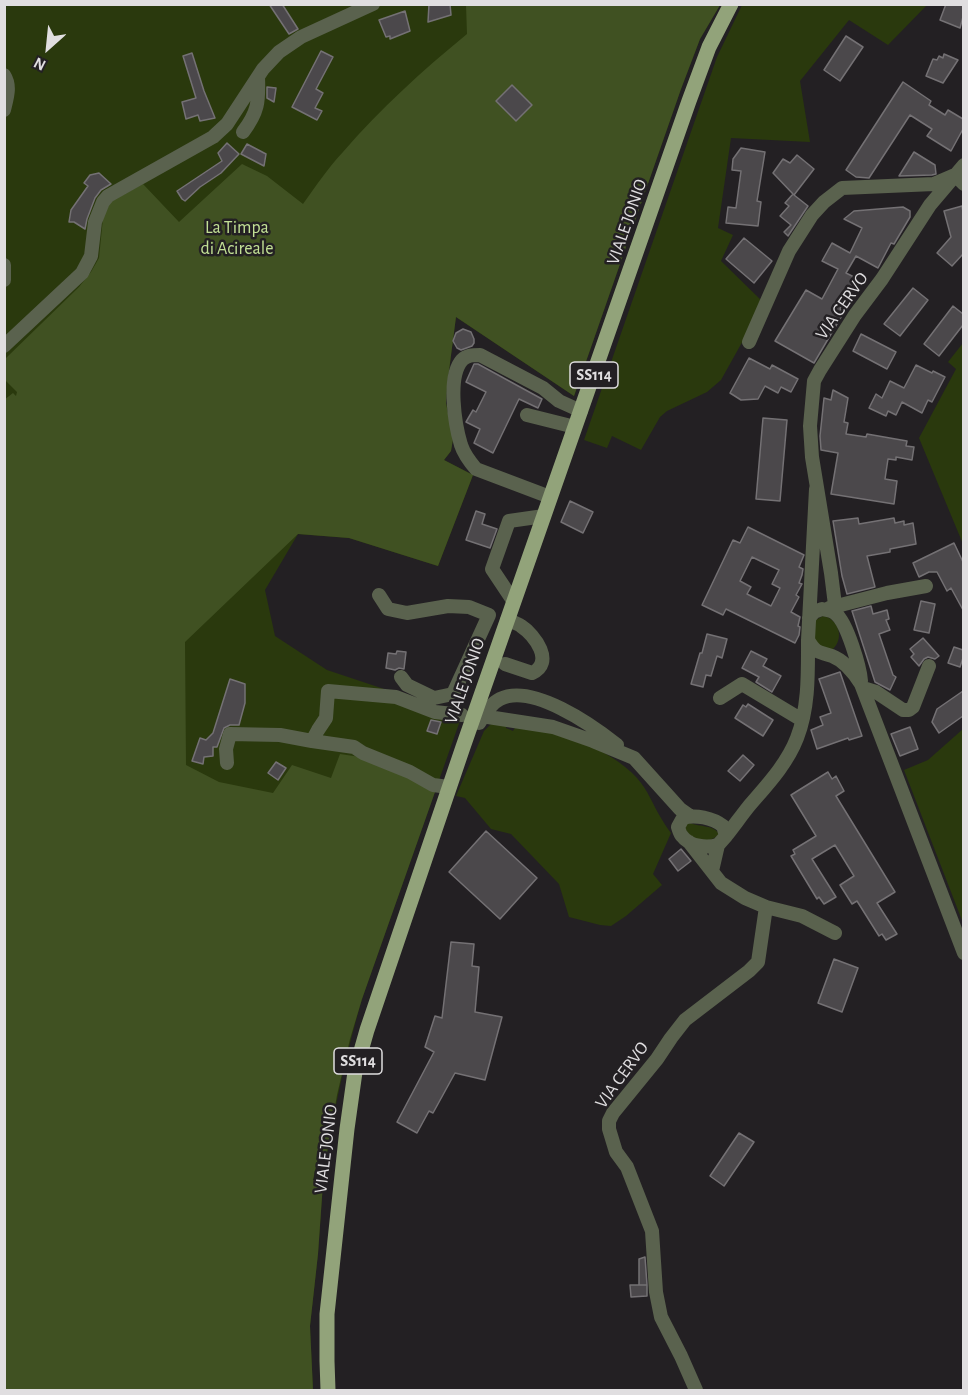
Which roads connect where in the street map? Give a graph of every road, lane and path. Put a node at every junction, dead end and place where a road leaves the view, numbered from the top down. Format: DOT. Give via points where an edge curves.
graph roads {
  1 [pos="373,4"];
  2 [pos="731,4"];
  3 [pos="4,75"];
  4 [pos="258,77"];
  5 [pos="4,110"];
  6 [pos="243,132"];
  7 [pos="960,175"];
  8 [pos="4,265"];
  9 [pos="4,280"];
  10 [pos="749,342"];
  11 [pos="4,346"];
  12 [pos="581,411"];
  13 [pos="527,415"];
  14 [pos="575,427"];
  15 [pos="816,489"];
  16 [pos="550,498"];
  17 [pos="544,516"];
  18 [pos="926,586"];
  19 [pos="379,595"];
  20 [pos="514,602"];
  21 [pos="831,609"];
  22 [pos="809,618"];
  23 [pos="507,620"];
  24 [pos="845,629"];
  25 [pos="808,640"];
  26 [pos="829,655"];
  27 [pos="505,664"];
  28 [pos="929,666"];
  29 [pos="808,675"];
  30 [pos="401,677"];
  31 [pos="862,686"];
  32 [pos="720,698"];
  33 [pos="462,715"];
  34 [pos="488,717"];
  35 [pos="802,720"];
  36 [pos="312,741"];
  37 [pos="463,747"];
  38 [pos="633,758"];
  39 [pos="227,763"];
  40 [pos="449,787"];
  41 [pos="663,791"];
  42 [pos="747,808"];
  43 [pos="690,816"];
  44 [pos="716,820"];
  45 [pos="678,827"];
  46 [pos="722,841"];
  47 [pos="689,842"];
  48 [pos="712,871"];
  49 [pos="766,907"];
  50 [pos="835,933"];
  51 [pos="962,946"];
  52 [pos="328,1390"];
  53 [pos="696,1390"];
  1 -- 4 [label="street" via="301,37 279,52"];
  2 -- 12 [label="main road, VIALE JONIO / SS114" via="709,47"];
  3 -- 5 [label="street" via="9,91"];
  4 -- 6 [label="street" via="257,107"];
  4 -- 11 [label="street" via="227,124 213,137 108,196 95,222 91,256 82,273"];
  7 -- 10 [label="street" via="934,184 842,188 824,202 789,251"];
  7 -- 15 [label="street, VIA CERVO" via="930,205 814,381 810,426"];
  8 -- 9 [label="street"];
  12 -- 14 [label="main road, VIALE JONIO / SS114"];
  12 -- 16 [label="street" via="480,356 471,355 458,368 453,389 455,418 470,462 476,469"];
  13 -- 14 [label="street"];
  14 -- 16 [label="main road, VIALE JONIO / SS114"];
  15 -- 21 [label="street" via="831,573"];
  15 -- 22 [label="street"];
  16 -- 17 [label="main road, VIALE JONIO / SS114"];
  17 -- 20 [label="main road, VIALE JONIO / SS114"];
  17 -- 20 [label="street" via="509,521 492,569"];
  18 -- 21 [label="street"];
  19 -- 30 [label="street" via="388,609 407,613 448,606 469,607 489,615 477,656 453,694 434,698 406,685"];
  20 -- 23 [label="main road, VIALE JONIO / SS114"];
  21 -- 22 [label="street" via="814,612"];
  21 -- 24 [label="street"];
  22 -- 25 [label="street"];
  23 -- 27 [label="street" via="529,632 543,657 542,665 532,674"];
  23 -- 37 [label="main road, VIALE JONIO / SS114"];
  24 -- 26 [label="street" via="844,643"];
  24 -- 31 [label="street"];
  25 -- 26 [label="street" via="819,653"];
  25 -- 29 [label="street"];
  26 -- 29 [label="street"];
  26 -- 31 [label="street" via="844,663"];
  28 -- 31 [label="street" via="909,710"];
  29 -- 35 [label="street"];
  31 -- 51 [label="street"];
  32 -- 35 [label="street" via="742,684"];
  33 -- 36 [label="street" via="435,712 396,697 328,691 326,718"];
  34 -- 38 [label="street" via="553,727"];
  35 -- 42 [label="street" via="786,759"];
  36 -- 39 [label="street" via="280,735 230,734"];
  36 -- 40 [label="street" via="354,747 433,785"];
  37 -- 38 [label="street" via="490,706 501,698 520,694 538,698 582,720"];
  37 -- 40 [label="main road, VIALE JONIO / SS114"];
  38 -- 41 [label="street"];
  40 -- 52 [label="main road, VIALE JONIO / SS114" via="355,1072 327,1314"];
  41 -- 43 [label="street"];
  41 -- 45 [label="street"];
  42 -- 44 [label="street" via="730,818"];
  42 -- 46 [label="street"];
  43 -- 44 [label="street"];
  43 -- 45 [label="street" via="683,818"];
  44 -- 46 [label="street" via="723,826"];
  45 -- 47 [label="street"];
  46 -- 47 [label="street" via="708,848"];
  46 -- 48 [label="street"];
  47 -- 48 [label="street"];
  48 -- 49 [label="street" via="721,883"];
  49 -- 50 [label="street" via="802,916"];
  49 -- 53 [label="street, VIA CERVO" via="758,962 685,1020 609,1121 616,1152 627,1167 652,1231 661,1317"];
}
